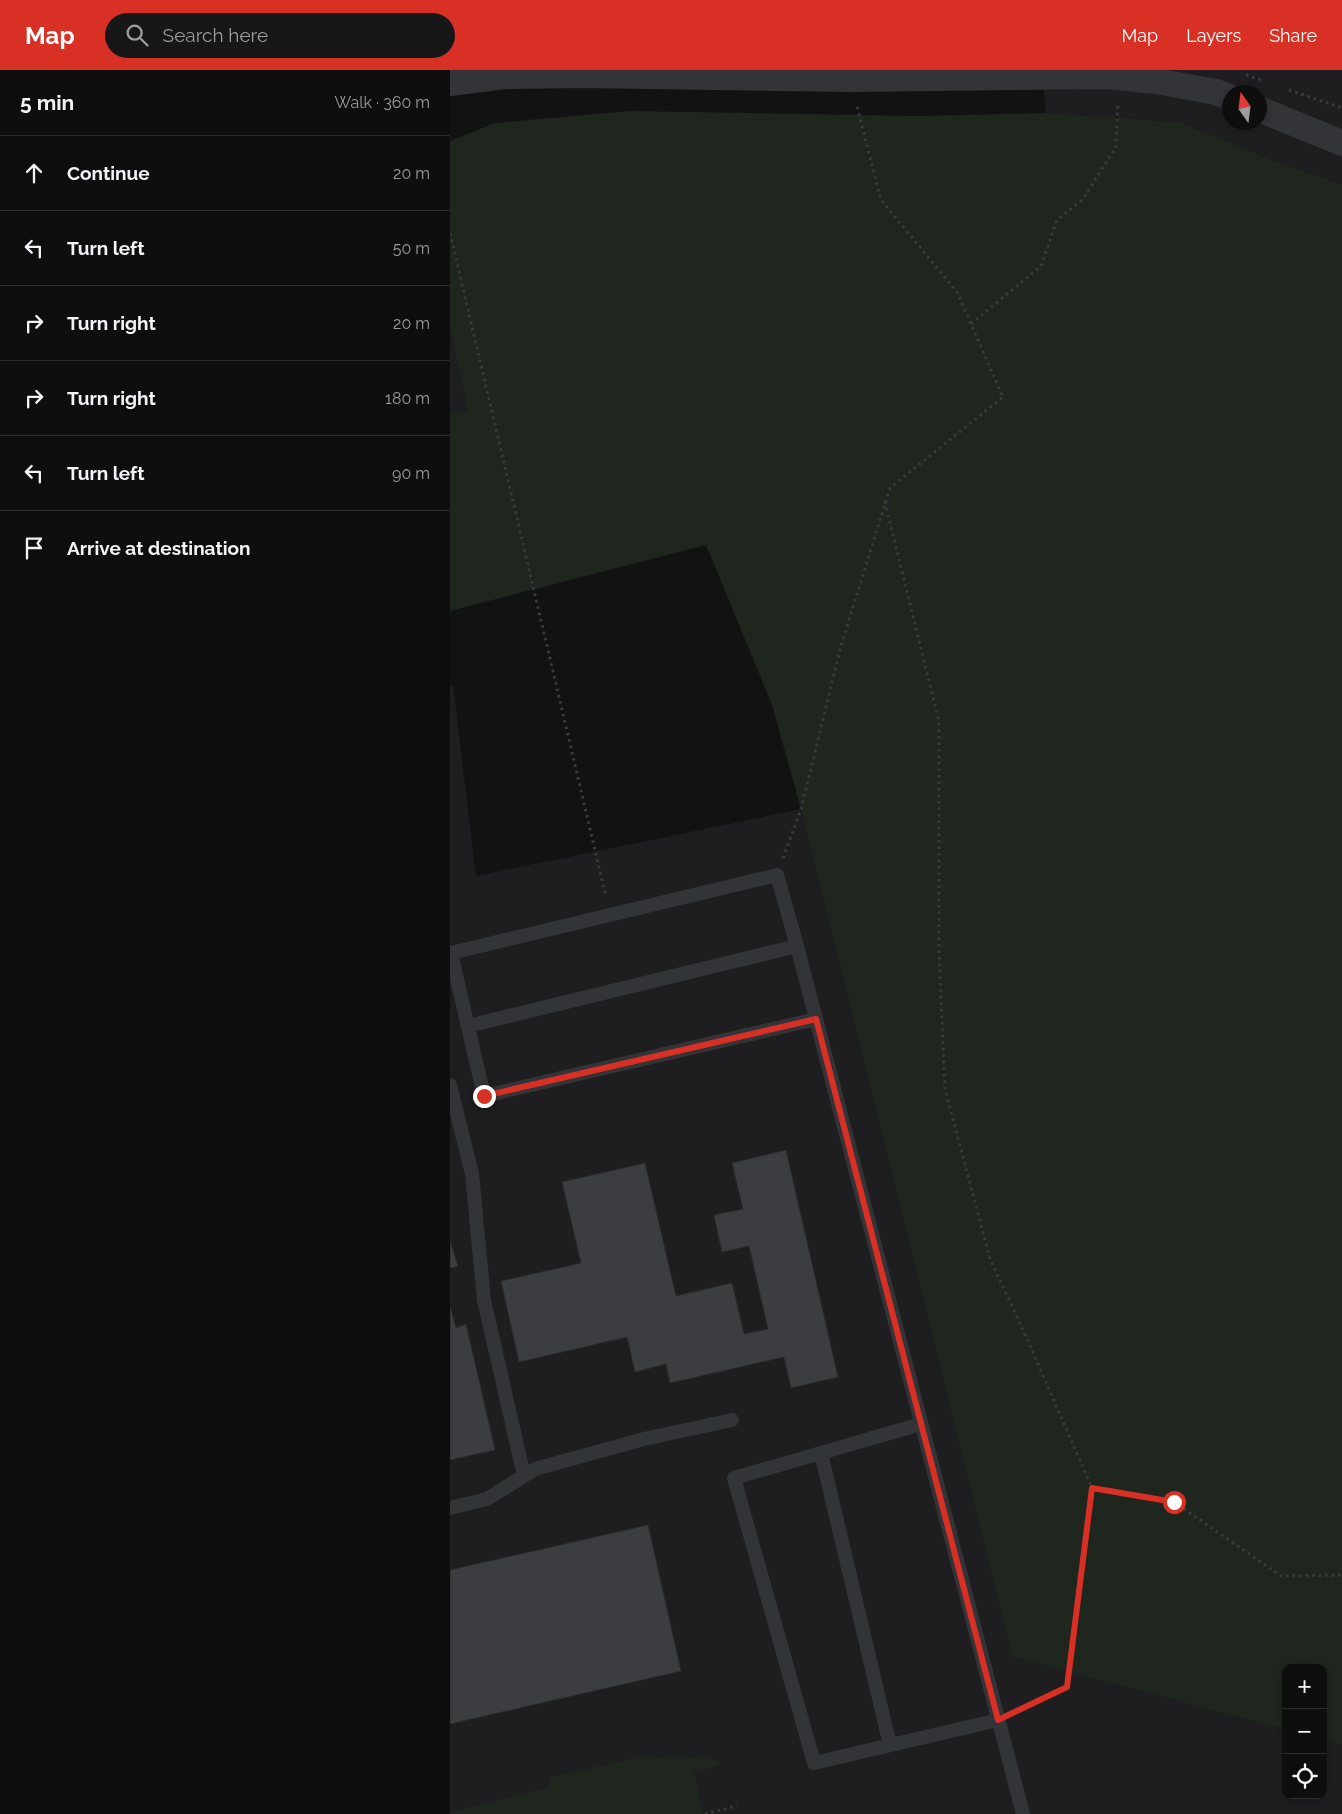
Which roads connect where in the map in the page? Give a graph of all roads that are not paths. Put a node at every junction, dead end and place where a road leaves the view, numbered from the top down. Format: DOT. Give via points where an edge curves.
graph roads {
  1 [pos="1112,74"];
  2 [pos="450,83"];
  3 [pos="1222,94"];
  4 [pos="1267,112"];
  5 [pos="1342,143"];
  6 [pos="797,946"];
  7 [pos="816,1019"];
  8 [pos="468,1026"];
  9 [pos="450,1085"];
  10 [pos="732,1420"];
  11 [pos="920,1424"];
  12 [pos="821,1452"];
  13 [pos="524,1476"];
  14 [pos="450,1508"];
  15 [pos="998,1720"];
  16 [pos="890,1745"];
  17 [pos="1023,1814"];
  1 -- 2 [label="street" via="851,78 505,76"];
  1 -- 3 [label="street"];
  4 -- 5 [label="street"];
  6 -- 7 [label="lane"];
  6 -- 8 [label="lane"];
  6 -- 8 [label="lane" via="777,876 452,953"];
  7 -- 8 [label="lane" via="484,1096"];
  7 -- 11 [label="lane"];
  9 -- 13 [label="lane" via="472,1174 484,1300"];
  10 -- 13 [label="lane" via="644,1439 535,1469"];
  11 -- 12 [label="lane"];
  11 -- 15 [label="lane"];
  12 -- 16 [label="lane"];
  12 -- 16 [label="lane" via="734,1478 814,1763"];
  13 -- 14 [label="lane" via="487,1500"];
  15 -- 16 [label="lane"];
  15 -- 17 [label="lane"];
}
